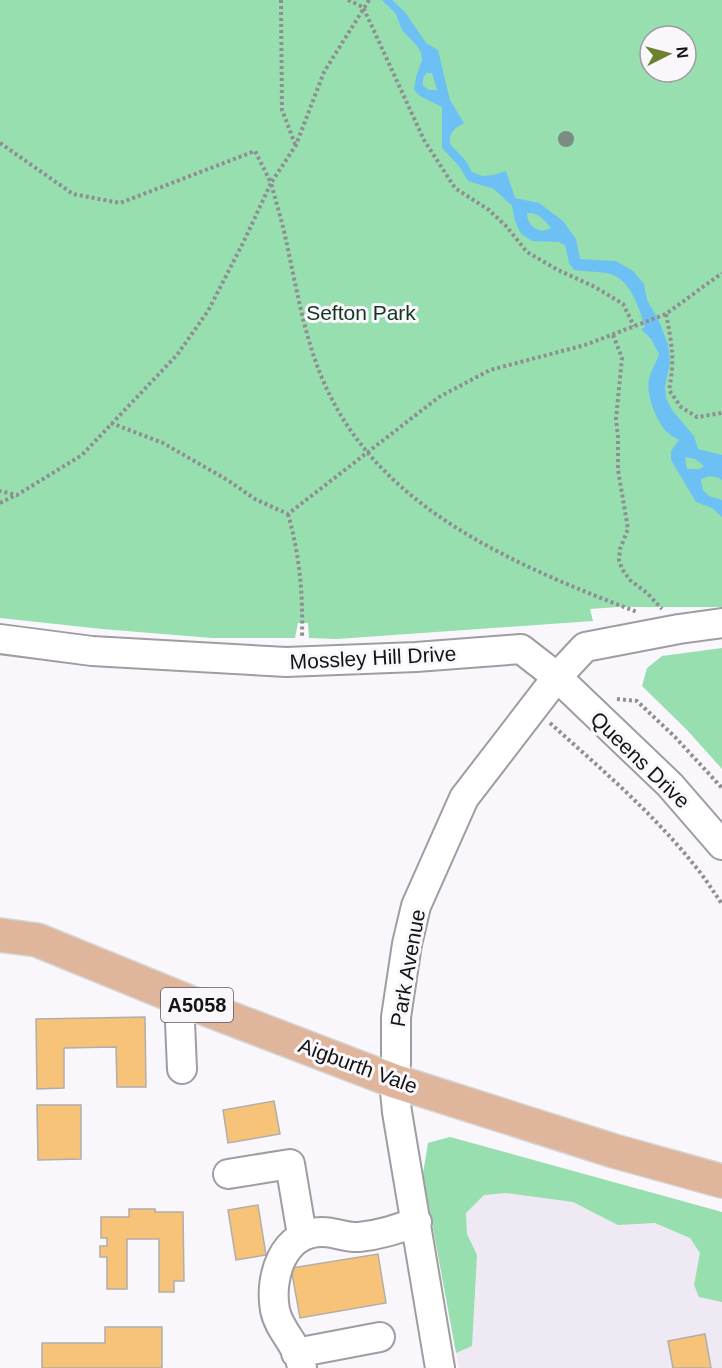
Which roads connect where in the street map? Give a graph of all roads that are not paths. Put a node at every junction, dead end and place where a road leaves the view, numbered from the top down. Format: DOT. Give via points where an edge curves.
graph roads {
  1 [pos="722,623"];
  2 [pos="0,639"];
  3 [pos="557,677"];
  4 [pos="722,845"];
  5 [pos="0,935"];
  6 [pos="188,1001"];
  7 [pos="183,1069"];
  8 [pos="394,1081"];
  9 [pos="228,1174"];
  10 [pos="722,1181"];
  11 [pos="417,1222"];
  12 [pos="302,1235"];
  13 [pos="380,1337"];
  14 [pos="299,1360"];
  15 [pos="440,1368"];
  1 -- 3 [label="street" via="585,647"];
  2 -- 3 [label="street, Mossley Hill Drive" via="92,651 302,662 521,649"];
  3 -- 4 [label="street, Queens Drive" via="670,785"];
  3 -- 8 [label="street, Park Avenue" via="464,798 416,906 396,1017"];
  5 -- 6 [label="main road, Aigburth Vale / A5058" via="37,940"];
  6 -- 7 [label="street" via="180,1022"];
  6 -- 8 [label="main road, Aigburth Vale / A5058"];
  8 -- 10 [label="main road, Aigburth Vale / A5058"];
  8 -- 11 [label="street, Park Avenue"];
  9 -- 12 [label="street" via="290,1164"];
  11 -- 12 [label="street" via="384,1234 356,1238 323,1232"];
  11 -- 15 [label="street, Park Avenue"];
  12 -- 14 [label="street" via="288,1247 278,1265 275,1287 275,1310"];
  13 -- 14 [label="street"];
}
